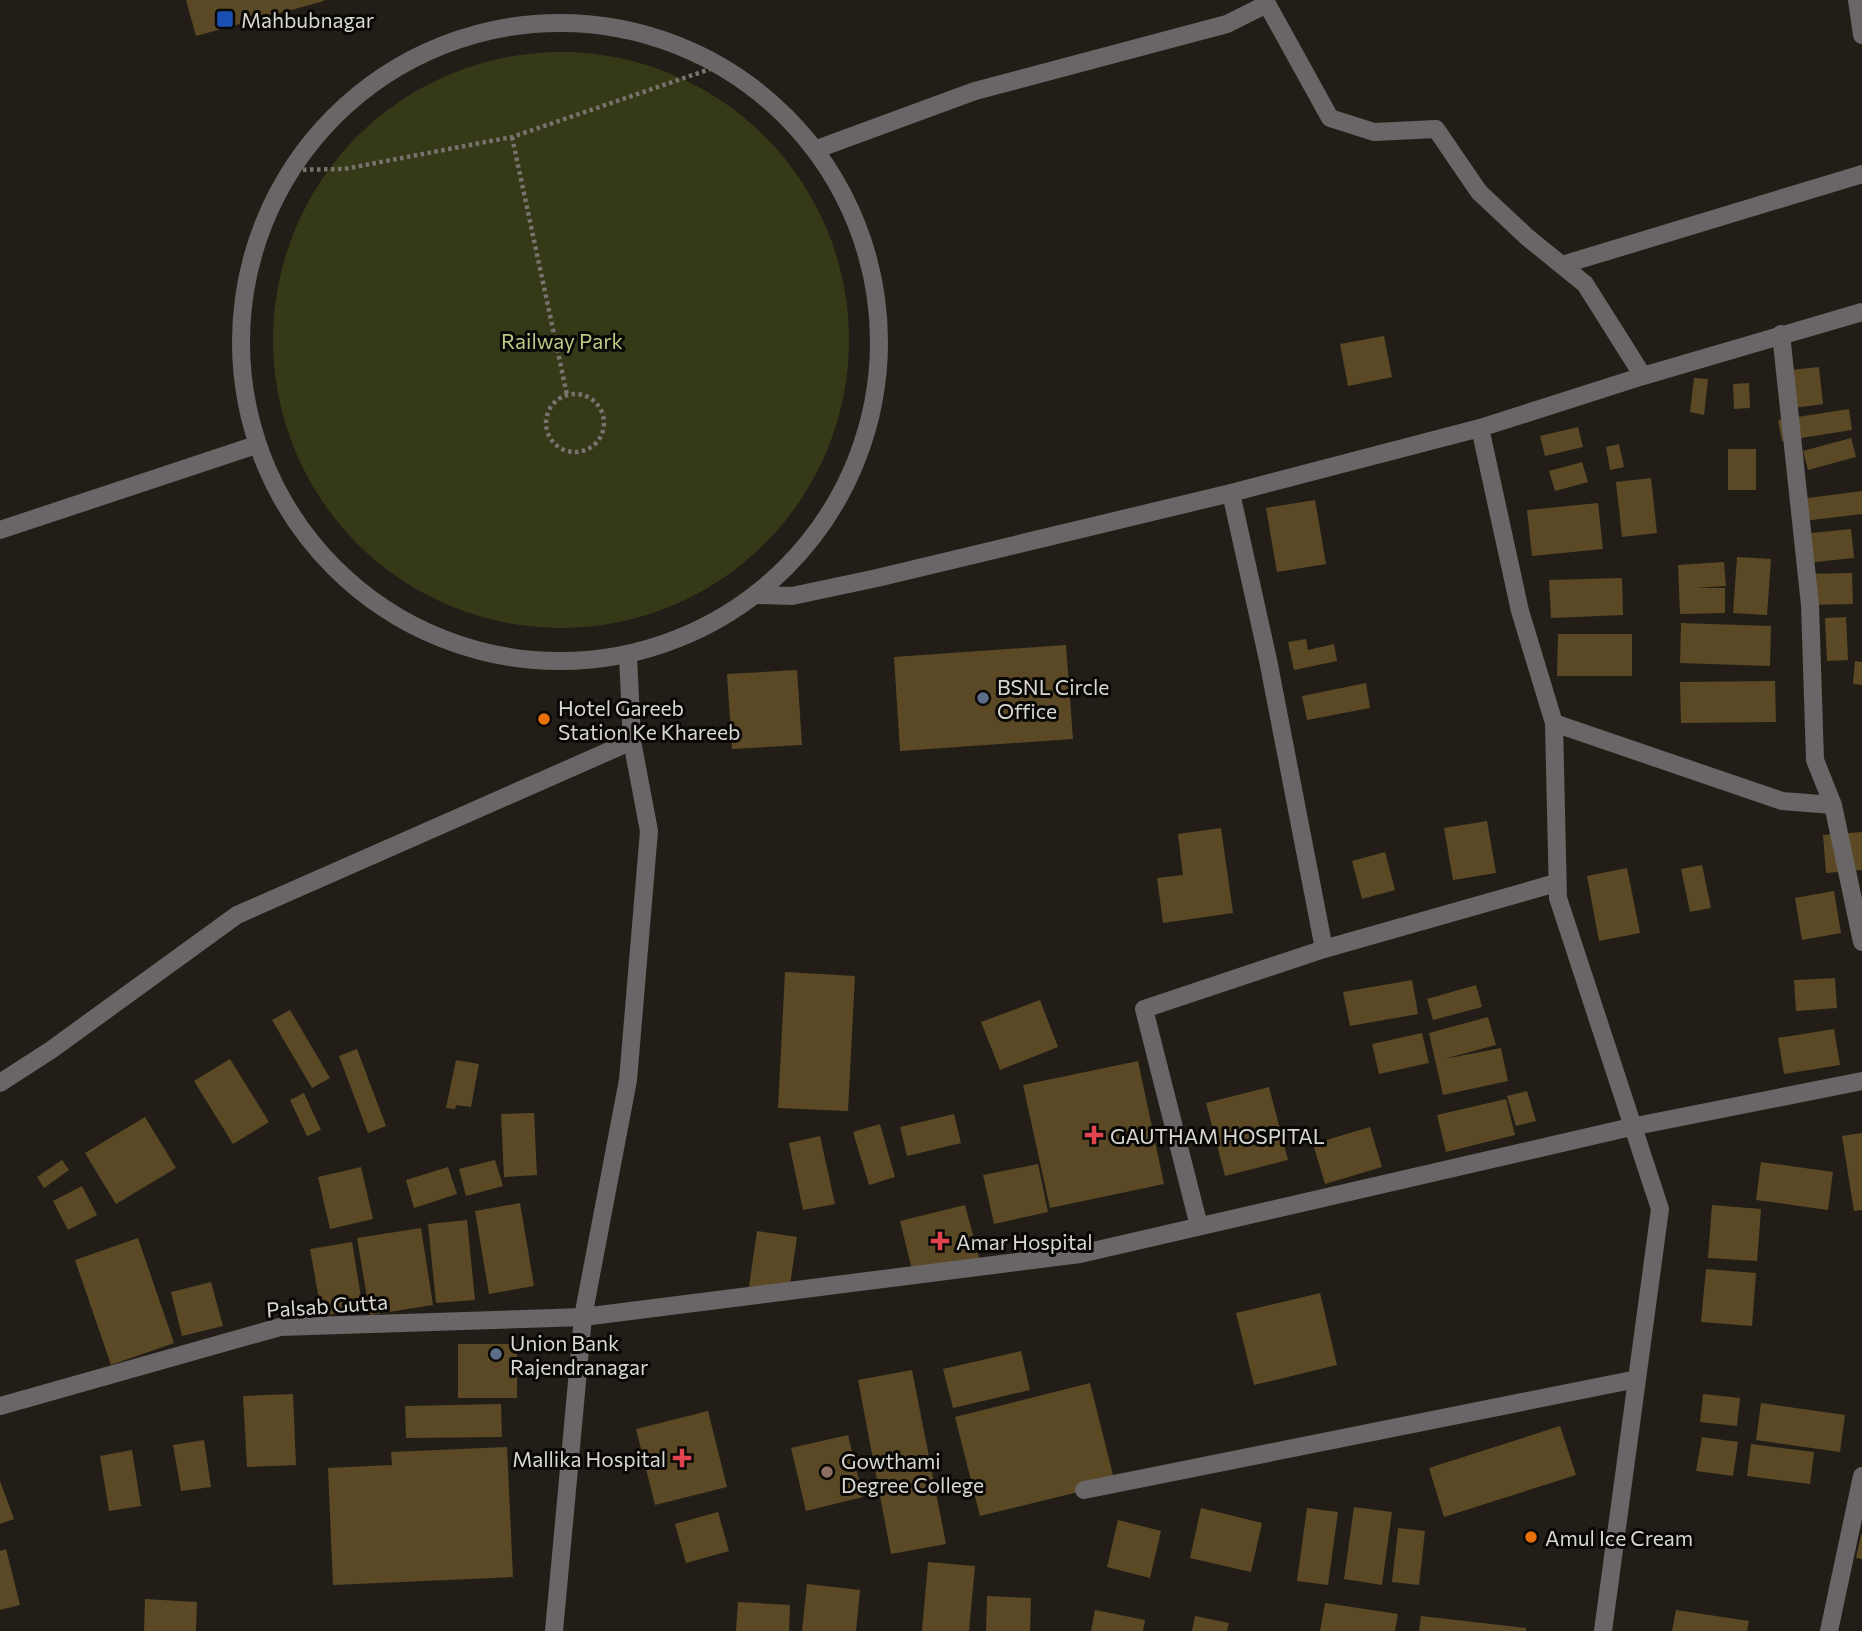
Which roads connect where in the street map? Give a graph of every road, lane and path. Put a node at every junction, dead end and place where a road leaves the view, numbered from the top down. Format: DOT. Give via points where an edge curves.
graph roads {
  1 [pos="1857,0"];
  2 [pos="1272,2"];
  3 [pos="1862,35"];
  4 [pos="722,65"];
  5 [pos="512,137"];
  6 [pos="817,149"];
  7 [pos="289,170"];
  8 [pos="1862,174"];
  9 [pos="1562,265"];
  10 [pos="1862,312"];
  11 [pos="1782,334"];
  12 [pos="1643,376"];
  13 [pos="566,395"];
  14 [pos="1480,428"];
  15 [pos="256,445"];
  16 [pos="1231,493"];
  17 [pos="0,530"];
  18 [pos="758,595"];
  19 [pos="628,656"];
  20 [pos="1554,723"];
  21 [pos="632,741"];
  22 [pos="1833,805"];
  23 [pos="1556,883"];
  24 [pos="1862,942"];
  25 [pos="1324,949"];
  26 [pos="1862,1081"];
  27 [pos="0,1083"];
  28 [pos="1631,1127"];
  29 [pos="1199,1226"];
  30 [pos="583,1317"];
  31 [pos="1637,1379"];
  32 [pos="0,1406"];
  33 [pos="1862,1476"];
  34 [pos="1084,1490"];
  35 [pos="554,1631"];
  36 [pos="1603,1631"];
  37 [pos="1829,1631"];
  1 -- 3 [label="street"];
  2 -- 6 [label="street" via="1227,24 975,91"];
  2 -- 9 [label="street" via="1330,118 1374,132 1436,129 1479,192"];
  4 -- 5 [label="path"];
  4 -- 6 [label="street" via="774,103"];
  4 -- 7 [label="street" via="647,34 566,22 485,31 408,60 341,107"];
  5 -- 7 [label="path" via="344,169"];
  5 -- 13 [label="path"];
  6 -- 18 [label="street" via="864,237 883,335 870,433 827,523"];
  7 -- 15 [label="street" via="250,256 239,351"];
  8 -- 9 [label="street"];
  9 -- 12 [label="street" via="1585,284"];
  10 -- 11 [label="street"];
  11 -- 12 [label="street"];
  11 -- 22 [label="street" via="1810,606 1815,760"];
  12 -- 14 [label="street"];
  13 -- 13 [label="path" via="549,408 546,431 560,449 582,452 600,438 603,415 589,397"];
  14 -- 16 [label="street"];
  14 -- 20 [label="street" via="1520,611"];
  15 -- 17 [label="street"];
  15 -- 19 [label="street" via="290,514 339,574 401,620 474,650 550,662"];
  16 -- 18 [label="street" via="877,578 792,596"];
  16 -- 25 [label="street"];
  18 -- 19 [label="street"];
  19 -- 21 [label="street"];
  20 -- 22 [label="street" via="1782,801"];
  20 -- 23 [label="street"];
  21 -- 27 [label="street" via="237,915"];
  21 -- 30 [label="street" via="649,831 630,1052"];
  22 -- 24 [label="street"];
  23 -- 25 [label="street"];
  23 -- 28 [label="street"];
  25 -- 29 [label="street" via="1144,1009"];
  26 -- 28 [label="street, Palsab Gutta"];
  28 -- 29 [label="street, Palsab Gutta"];
  28 -- 31 [label="street" via="1660,1209"];
  29 -- 30 [label="street, Palsab Gutta" via="1080,1254"];
  30 -- 32 [label="street, Palsab Gutta" via="280,1327"];
  30 -- 35 [label="street"];
  31 -- 34 [label="street"];
  31 -- 36 [label="street"];
  33 -- 37 [label="street"];
}
